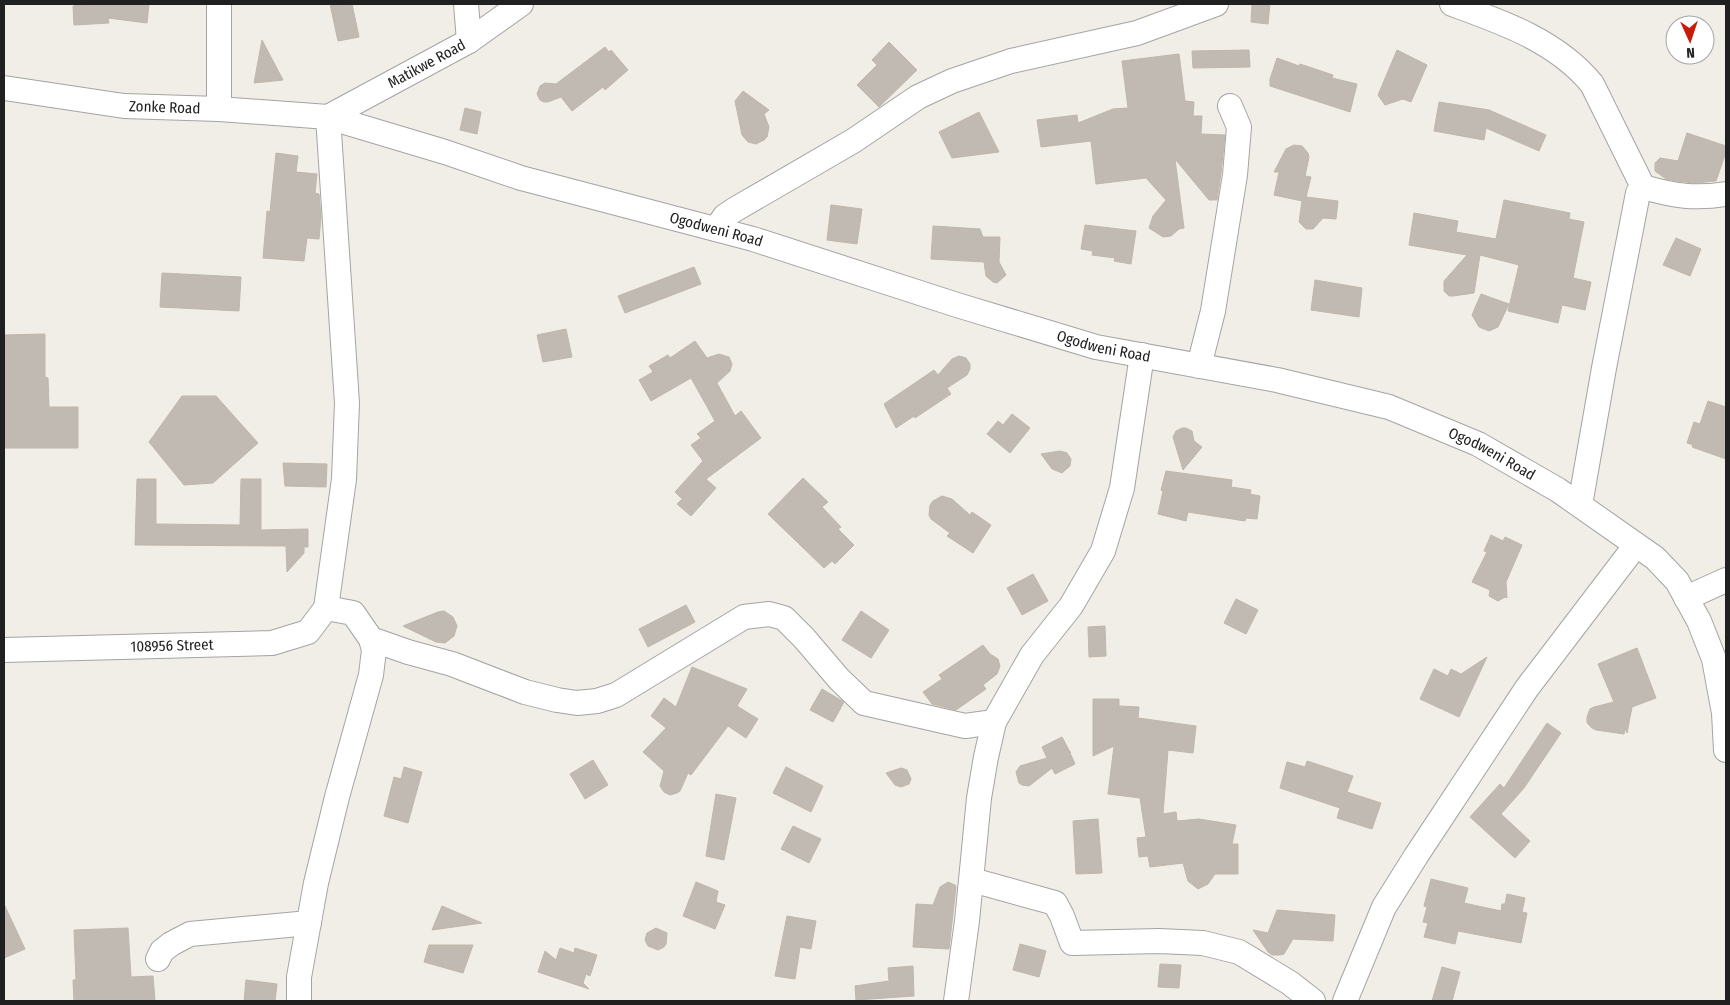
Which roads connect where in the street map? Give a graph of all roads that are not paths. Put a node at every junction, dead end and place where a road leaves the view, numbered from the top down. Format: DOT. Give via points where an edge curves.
graph roads {
  1 [pos="219,4"];
  2 [pos="466,4"];
  3 [pos="521,4"];
  4 [pos="1216,4"];
  5 [pos="1458,5"];
  6 [pos="470,42"];
  7 [pos="4,88"];
  8 [pos="1230,106"];
  9 [pos="219,110"];
  10 [pos="328,118"];
  11 [pos="1644,187"];
  12 [pos="1726,194"];
  13 [pos="716,229"];
  14 [pos="1142,355"];
  15 [pos="1199,366"];
  16 [pos="1580,505"];
  17 [pos="1636,545"];
  18 [pos="1726,580"];
  19 [pos="1686,598"];
  20 [pos="326,608"];
  21 [pos="371,639"];
  22 [pos="4,650"];
  23 [pos="994,722"];
  24 [pos="1726,750"];
  25 [pos="972,880"];
  26 [pos="309,922"];
  27 [pos="158,959"];
  28 [pos="299,1001"];
  29 [pos="956,1001"];
  30 [pos="1313,1001"];
  31 [pos="1345,1001"];
  1 -- 9 [label="street"];
  2 -- 6 [label="street"];
  3 -- 6 [label="street, Matikwe Road"];
  4 -- 13 [label="street" via="1137,33 1011,61 952,81 918,97 853,141 734,210"];
  5 -- 11 [label="street" via="1520,30 1581,70 1592,84"];
  6 -- 10 [label="street, Matikwe Road"];
  7 -- 9 [label="street, Zonke Road" via="124,106"];
  8 -- 15 [label="street" via="1239,127 1235,175 1213,311"];
  9 -- 10 [label="street, Zonke Road"];
  10 -- 13 [label="street, Ogodweni Road" via="521,178"];
  10 -- 20 [label="street" via="347,403 344,479"];
  11 -- 12 [label="street" via="1691,197"];
  11 -- 16 [label="street" via="1638,193"];
  13 -- 14 [label="street, Ogodweni Road" via="1096,348"];
  14 -- 15 [label="street, Ogodweni Road"];
  14 -- 23 [label="street" via="1122,488 1103,551 1071,606 1032,655"];
  15 -- 16 [label="street, Ogodweni Road" via="1277,380 1389,407 1478,444"];
  16 -- 17 [label="street, Ogodweni Road"];
  17 -- 19 [label="street, Ogodweni Road" via="1655,558 1677,581"];
  17 -- 31 [label="street" via="1527,688 1416,856 1384,907"];
  18 -- 19 [label="street"];
  19 -- 24 [label="street, Ogodweni Road" via="1714,660 1724,713"];
  20 -- 21 [label="street" via="353,612"];
  20 -- 22 [label="street, 108956 Street" via="308,632 272,644"];
  21 -- 23 [label="street" via="452,664 525,692 577,703 616,696 744,617 770,614 784,618 864,703 965,726"];
  21 -- 26 [label="street" via="374,650 371,675 336,796"];
  23 -- 25 [label="street" via="979,798"];
  25 -- 29 [label="street"];
  25 -- 30 [label="street" via="1055,903 1072,943 1203,943 1239,952"];
  26 -- 27 [label="street" via="190,934 162,951"];
  26 -- 28 [label="street" via="299,977"];
}
